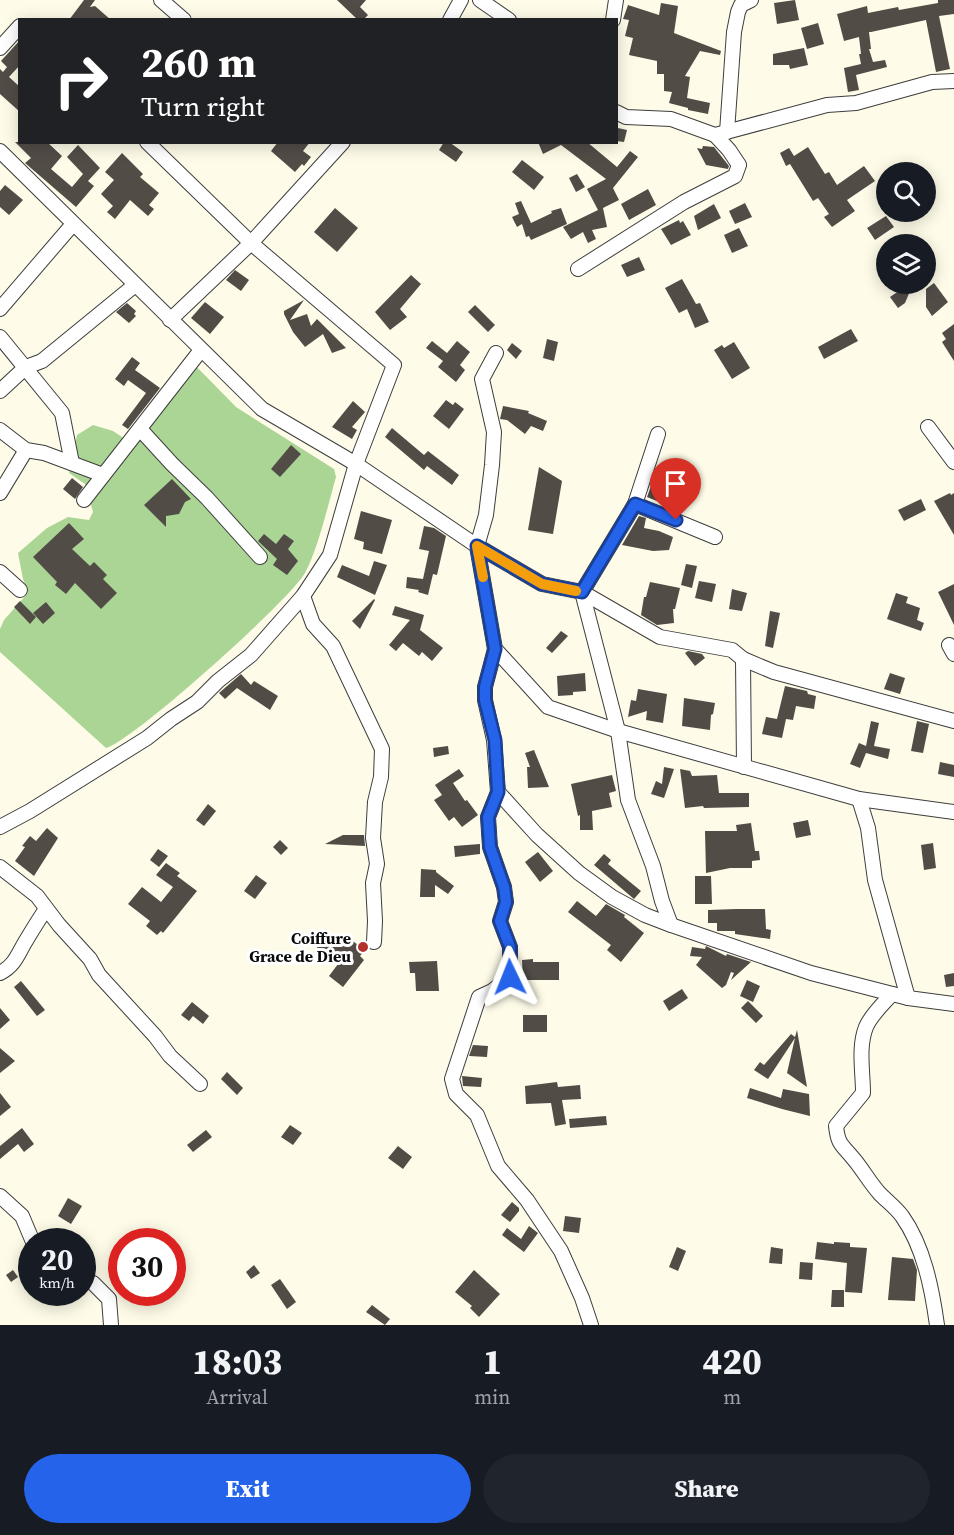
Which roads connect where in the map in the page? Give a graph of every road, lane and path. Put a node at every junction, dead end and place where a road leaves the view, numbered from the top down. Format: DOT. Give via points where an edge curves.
graph roads {
  1 [pos="161,0"];
  2 [pos="461,0"];
  3 [pos="480,0"];
  4 [pos="616,0"];
  5 [pos="750,0"];
  6 [pos="182,18"];
  7 [pos="451,18"];
  8 [pos="506,18"];
  9 [pos="613,18"];
  10 [pos="18,28"];
  11 [pos="0,48"];
  12 [pos="954,81"];
  13 [pos="618,113"];
  14 [pos="721,134"];
  15 [pos="149,144"];
  16 [pos="341,144"];
  17 [pos="0,151"];
  18 [pos="74,224"];
  19 [pos="251,243"];
  20 [pos="578,269"];
  21 [pos="135,285"];
  22 [pos="0,309"];
  23 [pos="170,320"];
  24 [pos="0,337"];
  25 [pos="201,350"];
  26 [pos="495,353"];
  27 [pos="26,367"];
  28 [pos="0,391"];
  29 [pos="928,427"];
  30 [pos="140,429"];
  31 [pos="0,430"];
  32 [pos="658,434"];
  33 [pos="26,450"];
  34 [pos="954,462"];
  35 [pos="72,464"];
  36 [pos="356,464"];
  37 [pos="103,475"];
  38 [pos="0,493"];
  39 [pos="84,500"];
  40 [pos="635,504"];
  41 [pos="716,537"];
  42 [pos="477,546"];
  43 [pos="260,557"];
  44 [pos="0,572"];
  45 [pos="20,590"];
  46 [pos="582,592"];
  47 [pos="303,596"];
  48 [pos="495,649"];
  49 [pos="743,659"];
  50 [pos="954,721"];
  51 [pos="618,731"];
  52 [pos="744,767"];
  53 [pos="498,792"];
  54 [pos="859,799"];
  55 [pos="954,812"];
  56 [pos="0,827"];
  57 [pos="0,867"];
  58 [pos="46,909"];
  59 [pos="671,925"];
  60 [pos="374,942"];
  61 [pos="0,973"];
  62 [pos="892,994"];
  63 [pos="908,998"];
  64 [pos="954,1004"];
  65 [pos="200,1084"];
  66 [pos="0,1196"];
  67 [pos="27,1228"];
  68 [pos="96,1286"];
  69 [pos="111,1325"];
  70 [pos="591,1325"];
  71 [pos="937,1325"];
  1 -- 6 [label="street"];
  2 -- 7 [label="street"];
  3 -- 8 [label="street"];
  4 -- 9 [label="street"];
  5 -- 14 [label="street" via="738,12"];
  10 -- 11 [label="street"];
  12 -- 14 [label="street" via="932,82 856,103 827,105"];
  13 -- 14 [label="street" via="671,120"];
  14 -- 20 [label="street" via="740,165 735,176 684,202"];
  15 -- 19 [label="street"];
  16 -- 19 [label="street"];
  17 -- 18 [label="street"];
  18 -- 21 [label="street"];
  18 -- 22 [label="street"];
  19 -- 23 [label="street"];
  19 -- 36 [label="street" via="394,364"];
  21 -- 23 [label="street"];
  21 -- 27 [label="street" via="42,362"];
  23 -- 25 [label="street"];
  24 -- 27 [label="street"];
  25 -- 30 [label="street"];
  25 -- 36 [label="street" via="262,409"];
  26 -- 42 [label="street" via="482,379 494,432 486,514"];
  27 -- 28 [label="street"];
  27 -- 35 [label="street" via="62,413"];
  29 -- 34 [label="street"];
  30 -- 37 [label="street"];
  30 -- 43 [label="street"];
  31 -- 33 [label="street"];
  32 -- 40 [label="street"];
  33 -- 35 [label="street"];
  33 -- 38 [label="street"];
  35 -- 37 [label="street"];
  36 -- 42 [label="street"];
  36 -- 47 [label="street" via="330,555"];
  37 -- 39 [label="street"];
  40 -- 41 [label="street"];
  40 -- 46 [label="street"];
  42 -- 46 [label="street" via="542,584"];
  42 -- 48 [label="street"];
  44 -- 45 [label="street"];
  46 -- 49 [label="street" via="660,637 732,650"];
  46 -- 51 [label="street"];
  47 -- 56 [label="street" via="250,655 197,702 147,738"];
  47 -- 60 [label="street" via="313,624 333,646 382,749 373,838 377,864 373,883"];
  48 -- 51 [label="street" via="548,707"];
  48 -- 53 [label="street" via="485,700 495,740"];
  49 -- 50 [label="street" via="774,672"];
  49 -- 52 [label="street"];
  51 -- 52 [label="street"];
  51 -- 59 [label="street" via="628,800"];
  52 -- 54 [label="street"];
  53 -- 59 [label="street" via="579,873 612,897"];
  53 -- 70 [label="street" via="488,817 490,847 504,887 506,902 500,921 510,947 510,977 479,997 452,1079 456,1094 477,1115 498,1166 527,1200 561,1251"];
  54 -- 55 [label="street"];
  54 -- 63 [label="street" via="868,828 875,880"];
  57 -- 58 [label="street" via="37,896"];
  58 -- 61 [label="street" via="10,968"];
  58 -- 65 [label="street" via="170,1056"];
  59 -- 62 [label="street" via="811,973"];
  62 -- 63 [label="street"];
  62 -- 71 [label="street" via="866,1027 861,1050 863,1093 836,1126 837,1142 902,1216 917,1244 929,1281"];
  63 -- 64 [label="street"];
  66 -- 67 [label="street" via="22,1216"];
  68 -- 69 [label="street" via="109,1299"];
}
